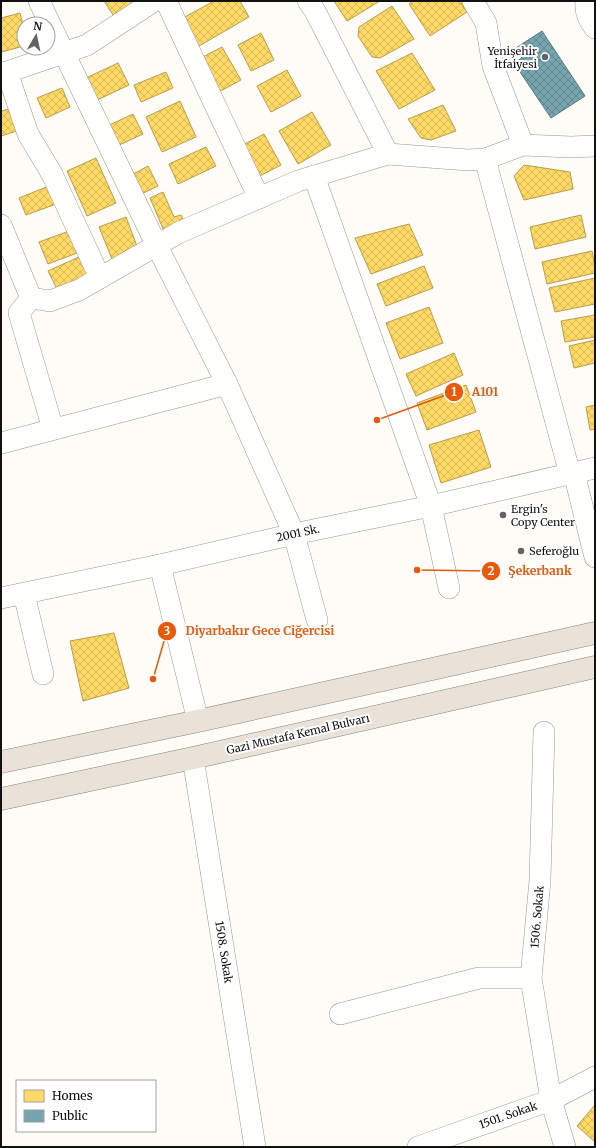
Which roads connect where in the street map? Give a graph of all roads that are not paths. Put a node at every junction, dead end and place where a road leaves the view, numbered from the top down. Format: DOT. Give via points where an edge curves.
graph roads {
  1 [pos="39,1"];
  2 [pos="154,1"];
  3 [pos="166,1"];
  4 [pos="308,1"];
  5 [pos="473,1"];
  6 [pos="586,1"];
  7 [pos="595,28"];
  8 [pos="64,53"];
  9 [pos="4,73"];
  10 [pos="523,145"];
  11 [pos="595,146"];
  12 [pos="388,154"];
  13 [pos="485,159"];
  14 [pos="314,176"];
  15 [pos="259,198"];
  16 [pos="3,238"];
  17 [pos="157,246"];
  18 [pos="100,278"];
  19 [pos="31,298"];
  20 [pos="227,384"];
  21 [pos="53,430"];
  22 [pos="1,443"];
  23 [pos="595,468"];
  24 [pos="572,473"];
  25 [pos="431,506"];
  26 [pos="294,534"];
  27 [pos="595,557"];
  28 [pos="160,565"];
  29 [pos="449,588"];
  30 [pos="24,594"];
  31 [pos="1,598"];
  32 [pos="317,620"];
  33 [pos="595,633"];
  34 [pos="595,667"];
  35 [pos="43,674"];
  36 [pos="198,720"];
  37 [pos="544,732"];
  38 [pos="194,758"];
  39 [pos="1,762"];
  40 [pos="1,799"];
  41 [pos="531,978"];
  42 [pos="340,1014"];
  43 [pos="595,1077"];
  44 [pos="551,1100"];
  45 [pos="255,1147"];
  46 [pos="418,1147"];
  47 [pos="565,1147"];
  1 -- 8 [label="street"];
  2 -- 8 [label="street" via="87,45"];
  3 -- 15 [label="street"];
  4 -- 12 [label="street"];
  5 -- 10 [label="street" via="486,23 493,66"];
  6 -- 7 [label="street" via="586,14"];
  8 -- 9 [label="street"];
  8 -- 17 [label="street"];
  9 -- 18 [label="street" via="28,134 52,174"];
  10 -- 11 [label="street"];
  10 -- 13 [label="street"];
  12 -- 13 [label="street"];
  12 -- 14 [label="street"];
  13 -- 24 [label="street"];
  14 -- 15 [label="street"];
  14 -- 25 [label="street"];
  15 -- 17 [label="street" via="178,233"];
  16 -- 19 [label="street"];
  17 -- 18 [label="street"];
  17 -- 20 [label="street"];
  18 -- 19 [label="street" via="79,290 50,301"];
  19 -- 21 [label="street" via="19,313"];
  20 -- 21 [label="street"];
  20 -- 26 [label="street"];
  21 -- 22 [label="street"];
  23 -- 24 [label="street, 2001 Sk."];
  24 -- 25 [label="street, 2001 Sk."];
  24 -- 27 [label="street"];
  25 -- 26 [label="street, 2001 Sk."];
  25 -- 29 [label="street"];
  26 -- 28 [label="street, 2001 Sk."];
  26 -- 32 [label="street"];
  28 -- 30 [label="street, 2001 Sk."];
  28 -- 36 [label="street"];
  30 -- 31 [label="street, 2001 Sk."];
  30 -- 35 [label="street"];
  33 -- 36 [label="highway"];
  34 -- 38 [label="highway, Gazi Mustafa Kemal Bulvarı"];
  36 -- 39 [label="highway"];
  37 -- 41 [label="street, 1506. Sokak" via="540,880"];
  38 -- 40 [label="highway, Gazi Mustafa Kemal Bulvarı"];
  38 -- 45 [label="street, 1508. Sokak"];
  41 -- 42 [label="street" via="479,978"];
  41 -- 44 [label="street, 1506. Sokak"];
  43 -- 44 [label="street, 1501. Sokak"];
  44 -- 46 [label="street, 1501. Sokak"];
  44 -- 47 [label="street, 1506. Sokak"];
}
